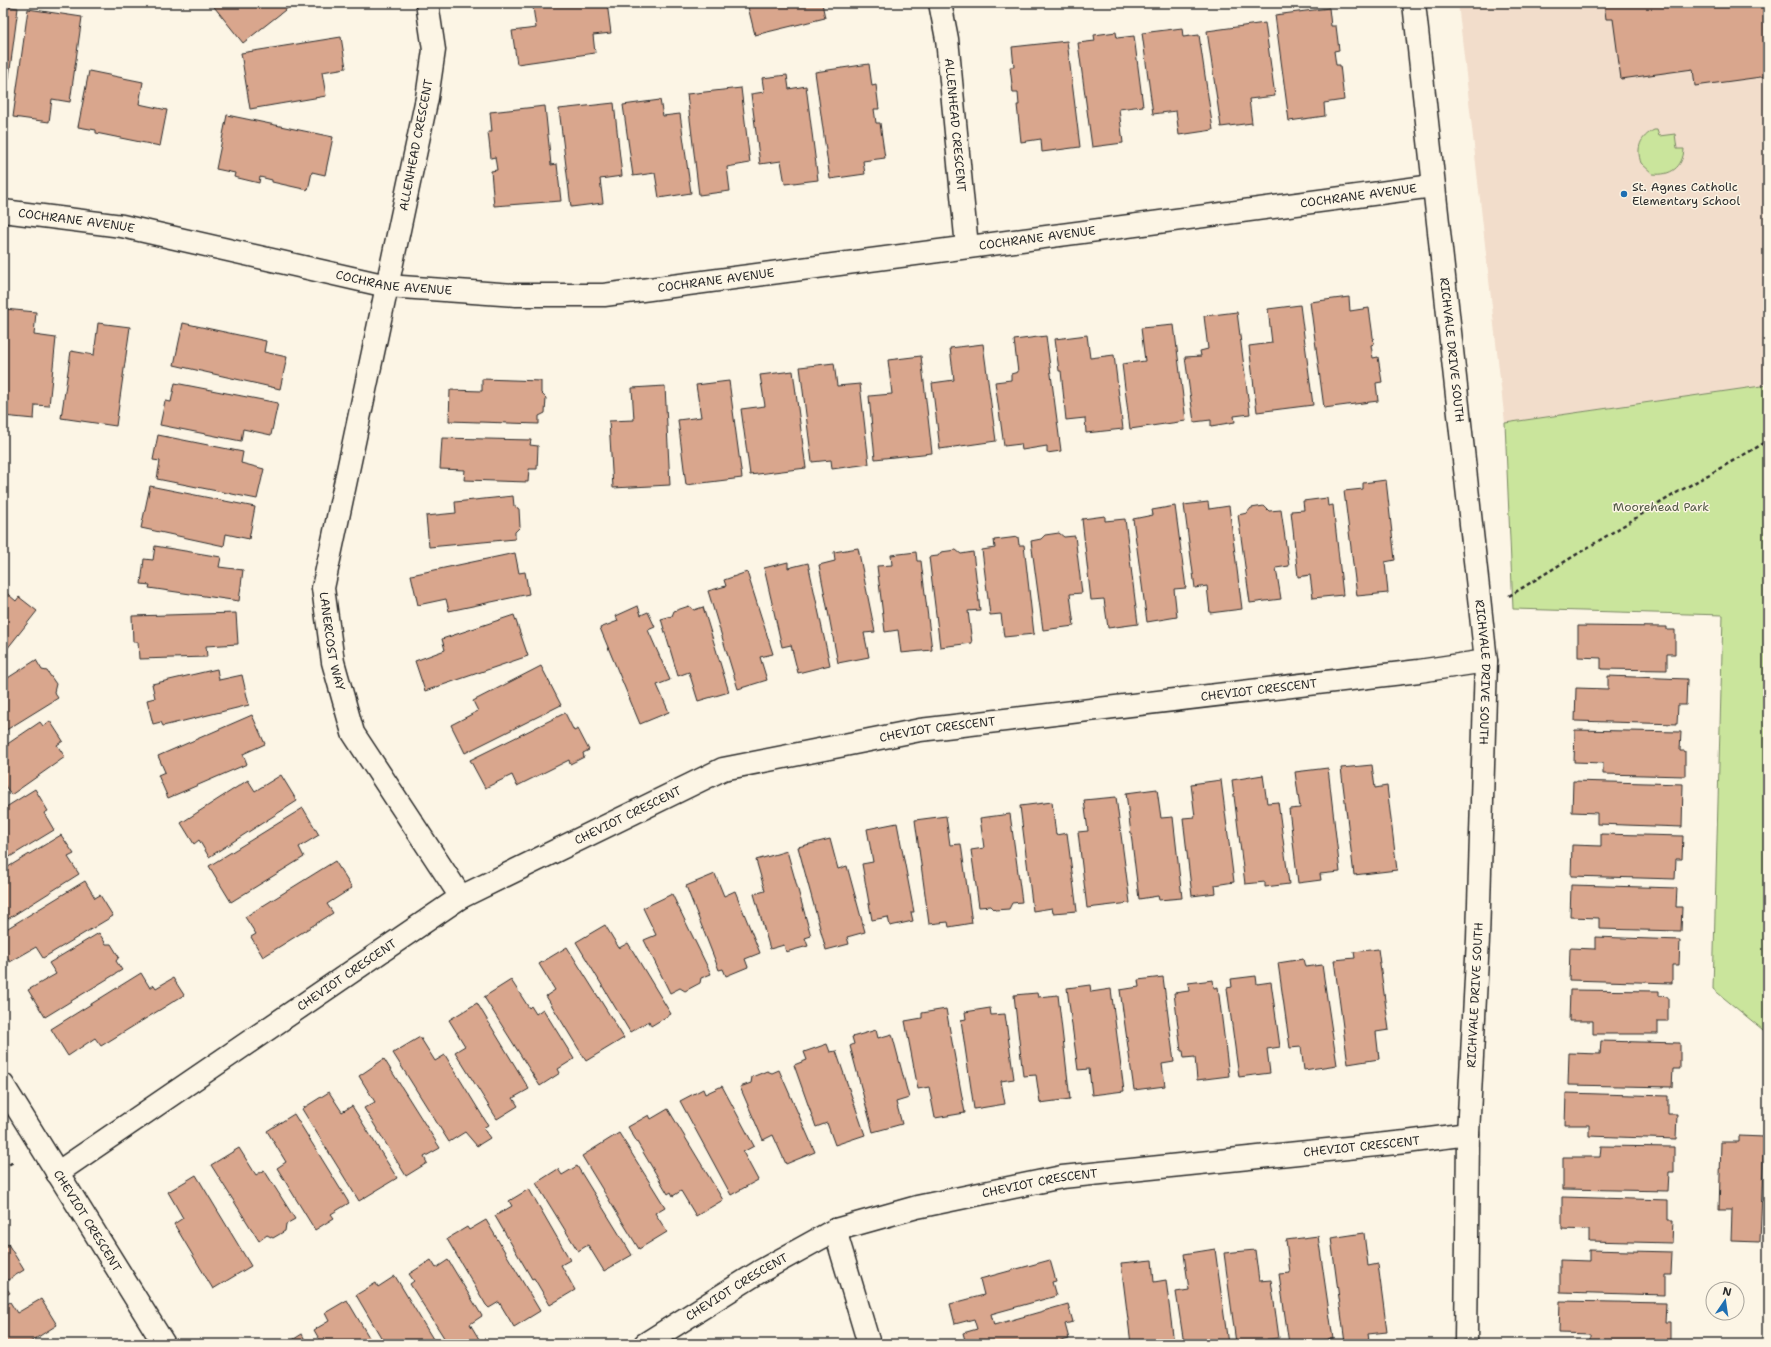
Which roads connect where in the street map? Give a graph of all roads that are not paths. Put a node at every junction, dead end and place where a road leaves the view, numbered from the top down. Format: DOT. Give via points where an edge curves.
graph roads {
  1 [pos="427,3"];
  2 [pos="940,3"];
  3 [pos="1414,3"];
  4 [pos="1432,186"];
  5 [pos="3,211"];
  6 [pos="968,247"];
  7 [pos="387,286"];
  8 [pos="1486,661"];
  9 [pos="461,897"];
  10 [pos="3,1085"];
  11 [pos="1468,1134"];
  12 [pos="57,1173"];
  13 [pos="835,1230"];
  14 [pos="164,1344"];
  15 [pos="645,1344"];
  16 [pos="869,1344"];
  17 [pos="1466,1344"];
  1 -- 7 [label="street, ALLENHEAD CRESCENT" via="434,50 428,98"];
  2 -- 6 [label="street, ALLENHEAD CRESCENT" via="947,39"];
  3 -- 4 [label="street, RICHVALE DRIVE SOUTH"];
  4 -- 6 [label="street, COCHRANE AVENUE"];
  4 -- 8 [label="street, RICHVALE DRIVE SOUTH"];
  5 -- 7 [label="street, COCHRANE AVENUE" via="122,226"];
  6 -- 7 [label="street, COCHRANE AVENUE" via="604,295 516,295"];
  7 -- 9 [label="street, LANERCOST WAY" via="323,588 332,662 353,733"];
  8 -- 9 [label="street, CHEVIOT CRESCENT" via="920,730 724,769"];
  8 -- 11 [label="street, RICHVALE DRIVE SOUTH" via="1478,939"];
  9 -- 12 [label="street, CHEVIOT CRESCENT"];
  10 -- 12 [label="street"];
  11 -- 13 [label="street, CHEVIOT CRESCENT" via="1062,1177 917,1207"];
  11 -- 17 [label="street, RICHVALE DRIVE SOUTH"];
  12 -- 14 [label="street, CHEVIOT CRESCENT"];
  13 -- 15 [label="street, CHEVIOT CRESCENT" via="759,1272"];
  13 -- 16 [label="street"];
}
